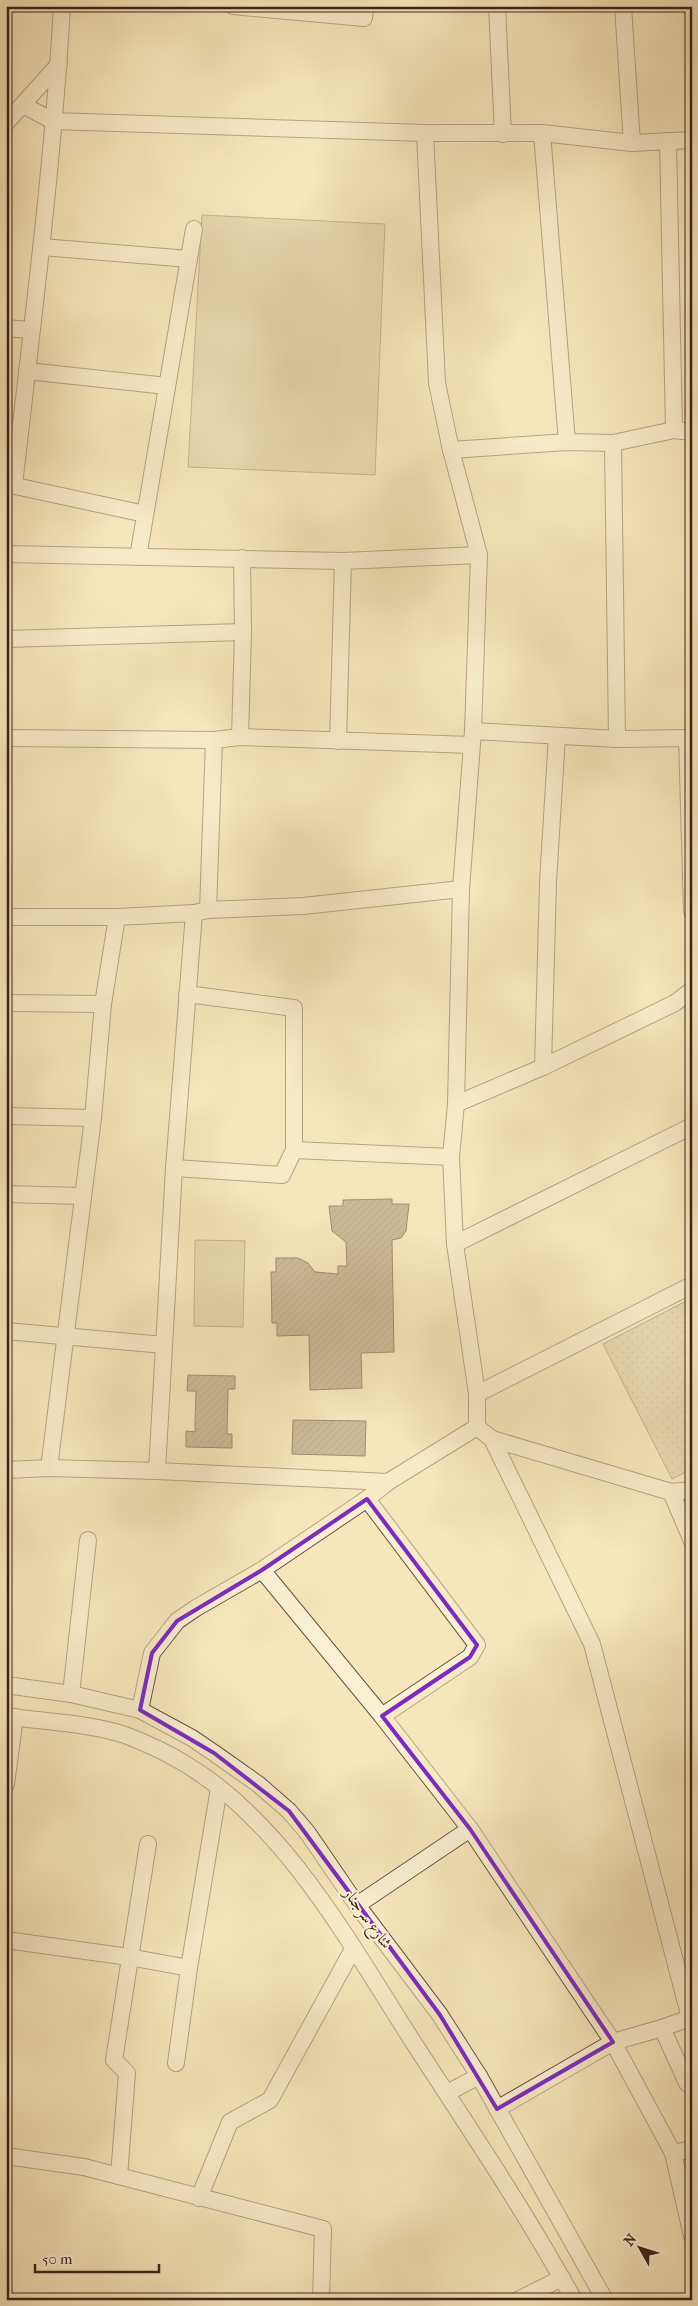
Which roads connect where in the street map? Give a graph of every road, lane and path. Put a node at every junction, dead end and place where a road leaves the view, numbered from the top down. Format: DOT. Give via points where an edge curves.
graph roads {
  1 [pos="62,6"];
  2 [pos="233,6"];
  3 [pos="365,6"];
  4 [pos="497,6"];
  5 [pos="623,6"];
  6 [pos="59,64"];
  7 [pos="23,104"];
  8 [pos="53,121"];
  9 [pos="6,123"];
  10 [pos="425,132"];
  11 [pos="542,133"];
  12 [pos="503,134"];
  13 [pos="692,140"];
  14 [pos="668,141"];
  15 [pos="632,143"];
  16 [pos="194,229"];
  17 [pos="42,247"];
  18 [pos="188,259"];
  19 [pos="6,328"];
  20 [pos="30,330"];
  21 [pos="27,371"];
  22 [pos="167,386"];
  23 [pos="674,430"];
  24 [pos="692,432"];
  25 [pos="567,442"];
  26 [pos="613,443"];
  27 [pos="452,450"];
  28 [pos="10,484"];
  29 [pos="145,514"];
  30 [pos="6,554"];
  31 [pos="478,555"];
  32 [pos="138,557"];
  33 [pos="242,558"];
  34 [pos="342,561"];
  35 [pos="243,632"];
  36 [pos="6,639"];
  37 [pos="557,736"];
  38 [pos="240,737"];
  39 [pos="6,738"];
  40 [pos="472,738"];
  41 [pos="690,738"];
  42 [pos="617,739"];
  43 [pos="214,740"];
  44 [pos="338,741"];
  45 [pos="461,889"];
  46 [pos="201,911"];
  47 [pos="692,911"];
  48 [pos="117,917"];
  49 [pos="6,918"];
  50 [pos="692,990"];
  51 [pos="187,994"];
  52 [pos="6,1003"];
  53 [pos="103,1004"];
  54 [pos="543,1067"];
  55 [pos="456,1104"];
  56 [pos="6,1116"];
  57 [pos="93,1118"];
  58 [pos="692,1126"];
  59 [pos="294,1150"];
  60 [pos="451,1157"];
  61 [pos="174,1168"];
  62 [pos="6,1194"];
  63 [pos="83,1196"];
  64 [pos="456,1244"];
  65 [pos="692,1285"];
  66 [pos="6,1331"];
  67 [pos="67,1335"];
  68 [pos="164,1345"];
  69 [pos="477,1394"];
  70 [pos="477,1427"];
  71 [pos="492,1439"];
  72 [pos="49,1468"];
  73 [pos="6,1470"];
  74 [pos="157,1471"];
  75 [pos="388,1482"];
  76 [pos="692,1490"];
  77 [pos="671,1492"];
  78 [pos="367,1499"];
  79 [pos="88,1540"];
  80 [pos="692,1541"];
  81 [pos="262,1570"];
  82 [pos="6,1686"];
  83 [pos="71,1694"];
  84 [pos="140,1710"];
  85 [pos="382,1716"];
  86 [pos="11,1717"];
  87 [pos="6,1784"];
  88 [pos="219,1788"];
  89 [pos="470,1829"];
  90 [pos="148,1844"];
  91 [pos="357,1905"];
  92 [pos="6,1940"];
  93 [pos="353,1949"];
  94 [pos="129,1957"];
  95 [pos="189,1968"];
  96 [pos="691,2018"];
  97 [pos="662,2028"];
  98 [pos="613,2042"];
  99 [pos="176,2063"];
  100 [pos="479,2076"];
  101 [pos="692,2087"];
  102 [pos="447,2094"];
  103 [pos="497,2109"];
  104 [pos="692,2148"];
  105 [pos="673,2153"];
  106 [pos="6,2156"];
  107 [pos="119,2176"];
  108 [pos="198,2198"];
  109 [pos="692,2236"];
  110 [pos="562,2278"];
  111 [pos="322,2300"];
  112 [pos="518,2300"];
  113 [pos="574,2300"];
  114 [pos="605,2300"];
  1 -- 6 [label="street"];
  2 -- 3 [label="street" via="364,18"];
  4 -- 12 [label="street"];
  5 -- 15 [label="street"];
  6 -- 7 [label="street"];
  6 -- 8 [label="street"];
  7 -- 8 [label="street"];
  7 -- 9 [label="street"];
  8 -- 10 [label="street"];
  8 -- 17 [label="street"];
  10 -- 12 [label="street"];
  10 -- 27 [label="street" via="437,382"];
  11 -- 12 [label="street"];
  11 -- 15 [label="street"];
  11 -- 25 [label="street"];
  13 -- 14 [label="street"];
  14 -- 15 [label="street"];
  14 -- 23 [label="street"];
  16 -- 18 [label="street"];
  17 -- 18 [label="street"];
  17 -- 20 [label="street"];
  18 -- 22 [label="street"];
  19 -- 20 [label="street"];
  20 -- 21 [label="street"];
  21 -- 22 [label="street"];
  21 -- 28 [label="street"];
  22 -- 29 [label="street"];
  23 -- 24 [label="street"];
  23 -- 26 [label="street"];
  25 -- 26 [label="street"];
  25 -- 27 [label="street"];
  26 -- 42 [label="street"];
  27 -- 31 [label="street"];
  28 -- 29 [label="street"];
  29 -- 32 [label="street"];
  30 -- 32 [label="street"];
  31 -- 34 [label="street"];
  31 -- 40 [label="street"];
  32 -- 33 [label="street"];
  33 -- 34 [label="street"];
  33 -- 35 [label="street"];
  34 -- 44 [label="street"];
  35 -- 36 [label="street"];
  35 -- 38 [label="street"];
  37 -- 40 [label="street"];
  37 -- 42 [label="street"];
  37 -- 54 [label="street" via="548,882"];
  38 -- 43 [label="street"];
  38 -- 44 [label="street"];
  39 -- 43 [label="street"];
  40 -- 44 [label="street"];
  40 -- 45 [label="street"];
  41 -- 42 [label="street"];
  41 -- 47 [label="street"];
  43 -- 46 [label="street"];
  45 -- 46 [label="street" via="303,906"];
  45 -- 55 [label="street"];
  46 -- 48 [label="street"];
  46 -- 51 [label="street"];
  48 -- 49 [label="street"];
  48 -- 53 [label="street"];
  50 -- 54 [label="street" via="676,1003"];
  51 -- 59 [label="street" via="294,1008"];
  51 -- 61 [label="street"];
  52 -- 53 [label="street"];
  53 -- 57 [label="street"];
  54 -- 55 [label="street"];
  55 -- 60 [label="street"];
  56 -- 57 [label="street"];
  57 -- 63 [label="street"];
  58 -- 64 [label="street"];
  59 -- 60 [label="street"];
  59 -- 61 [label="street" via="282,1175"];
  60 -- 64 [label="street"];
  61 -- 68 [label="street"];
  62 -- 63 [label="street"];
  63 -- 67 [label="street"];
  64 -- 69 [label="street"];
  65 -- 69 [label="street"];
  66 -- 67 [label="street"];
  67 -- 68 [label="street"];
  67 -- 72 [label="street"];
  68 -- 74 [label="street"];
  69 -- 70 [label="street"];
  70 -- 71 [label="street"];
  70 -- 75 [label="street"];
  71 -- 77 [label="street"];
  71 -- 96 [label="street" via="592,1644"];
  72 -- 73 [label="street"];
  72 -- 74 [label="street"];
  74 -- 75 [label="street"];
  75 -- 78 [label="street"];
  76 -- 77 [label="street"];
  77 -- 80 [label="street"];
  78 -- 81 [label="street"];
  78 -- 85 [label="street" via="478,1645 470,1657"];
  79 -- 83 [label="street"];
  81 -- 84 [label="street" via="196,1608 163,1637 152,1653"];
  81 -- 85 [label="street"];
  82 -- 83 [label="street, شارع سرجنار"];
  83 -- 84 [label="street, شارع سرجنار"];
  84 -- 91 [label="street, شارع سرجنار" via="192,1738 275,1799 307,1832"];
  85 -- 89 [label="street"];
  86 -- 87 [label="street"];
  86 -- 88 [label="street, شارع سرجنار" via="62,1722 124,1735 188,1765"];
  88 -- 93 [label="street, شارع سرجنار" via="265,1827"];
  88 -- 95 [label="street"];
  89 -- 91 [label="street"];
  89 -- 98 [label="street"];
  90 -- 94 [label="street"];
  91 -- 100 [label="street, شارع سرجنار" via="440,2015"];
  92 -- 94 [label="street"];
  93 -- 102 [label="street, شارع سرجنار"];
  93 -- 108 [label="street" via="270,2100 230,2122"];
  94 -- 95 [label="street"];
  94 -- 107 [label="street" via="114,2060 128,2073"];
  95 -- 99 [label="street"];
  96 -- 97 [label="street"];
  97 -- 98 [label="street"];
  97 -- 101 [label="street"];
  98 -- 103 [label="street"];
  98 -- 105 [label="street"];
  100 -- 102 [label="street"];
  100 -- 103 [label="street, شارع سرجنار"];
  102 -- 110 [label="street, شارع سرجنار"];
  103 -- 114 [label="street, شارع سرجنار"];
  104 -- 105 [label="street"];
  105 -- 109 [label="street"];
  106 -- 107 [label="street" via="84,2166"];
  107 -- 108 [label="street"];
  108 -- 111 [label="street" via="322,2229"];
  110 -- 112 [label="street"];
  110 -- 113 [label="street, شارع سرجنار"];
}
